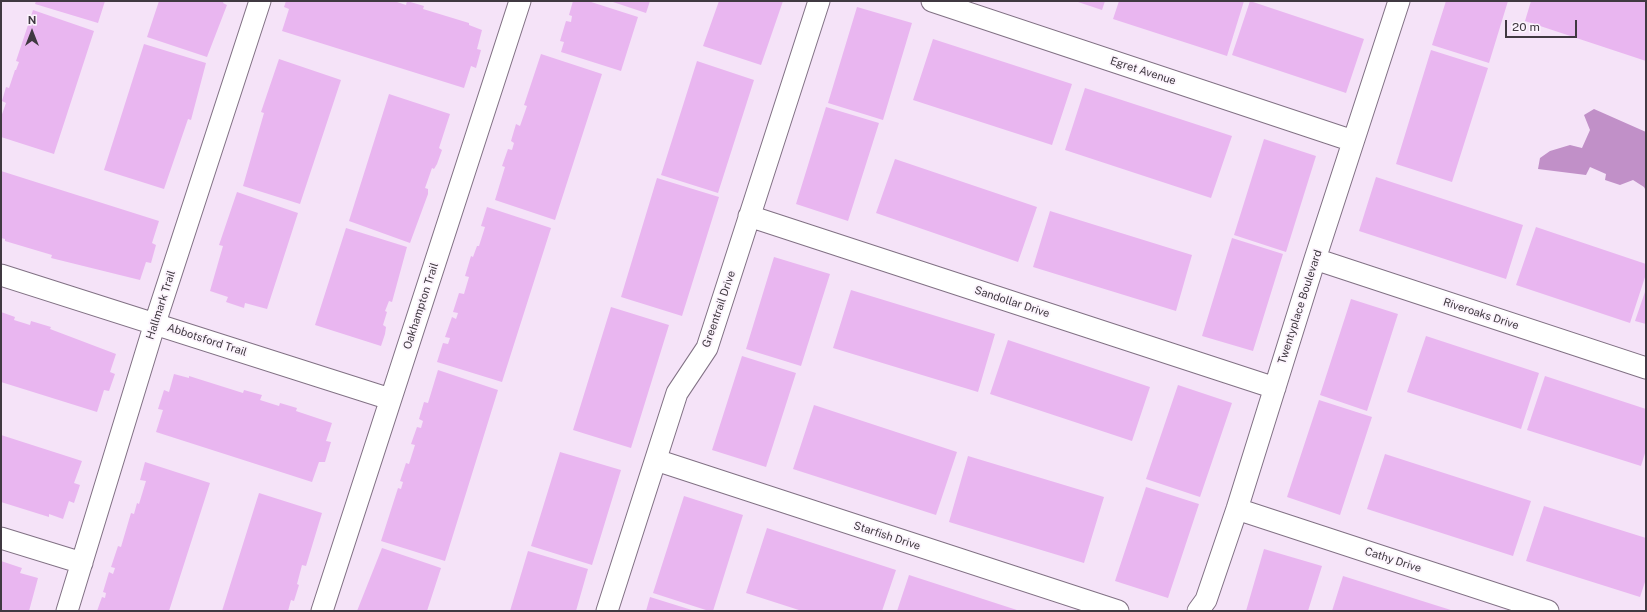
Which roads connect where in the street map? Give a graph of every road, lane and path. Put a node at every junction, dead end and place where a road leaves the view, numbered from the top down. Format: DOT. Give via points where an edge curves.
graph roads {
  1 [pos="260,1"];
  2 [pos="520,1"];
  3 [pos="819,1"];
  4 [pos="932,1"];
  5 [pos="1399,1"];
  6 [pos="1353,140"];
  7 [pos="750,216"];
  8 [pos="1316,259"];
  9 [pos="1,275"];
  10 [pos="155,323"];
  11 [pos="1646,368"];
  12 [pos="1275,388"];
  13 [pos="390,399"];
  14 [pos="656,460"];
  15 [pos="1237,509"];
  16 [pos="1,538"];
  17 [pos="82,563"];
  18 [pos="67,611"];
  19 [pos="322,611"];
  20 [pos="607,611"];
  21 [pos="1118,611"];
  22 [pos="1198,611"];
  23 [pos="1548,611"];
  1 -- 10 [label="street, Hallmark Trail"];
  2 -- 13 [label="street, Oakhampton Trail"];
  3 -- 7 [label="street, Greentrail Drive"];
  4 -- 6 [label="street, Egret Avenue"];
  5 -- 6 [label="street, Twentyplace Boulevard"];
  6 -- 8 [label="street, Twentyplace Boulevard"];
  7 -- 12 [label="street, Sandollar Drive"];
  7 -- 14 [label="street, Greentrail Drive" via="707,348 677,394"];
  8 -- 11 [label="street, Riveroaks Drive"];
  8 -- 12 [label="street, Twentyplace Boulevard"];
  9 -- 10 [label="street, Abbotsford Trail"];
  10 -- 13 [label="street, Abbotsford Trail"];
  10 -- 17 [label="street, Hallmark Trail"];
  12 -- 15 [label="street, Twentyplace Boulevard"];
  13 -- 19 [label="street, Oakhampton Trail"];
  14 -- 20 [label="street, Greentrail Drive"];
  14 -- 21 [label="street, Starfish Drive"];
  15 -- 22 [label="street, Twentyplace Boulevard" via="1206,600"];
  15 -- 23 [label="street, Cathy Drive"];
  16 -- 17 [label="street"];
  17 -- 18 [label="street, Hallmark Trail"];
}
